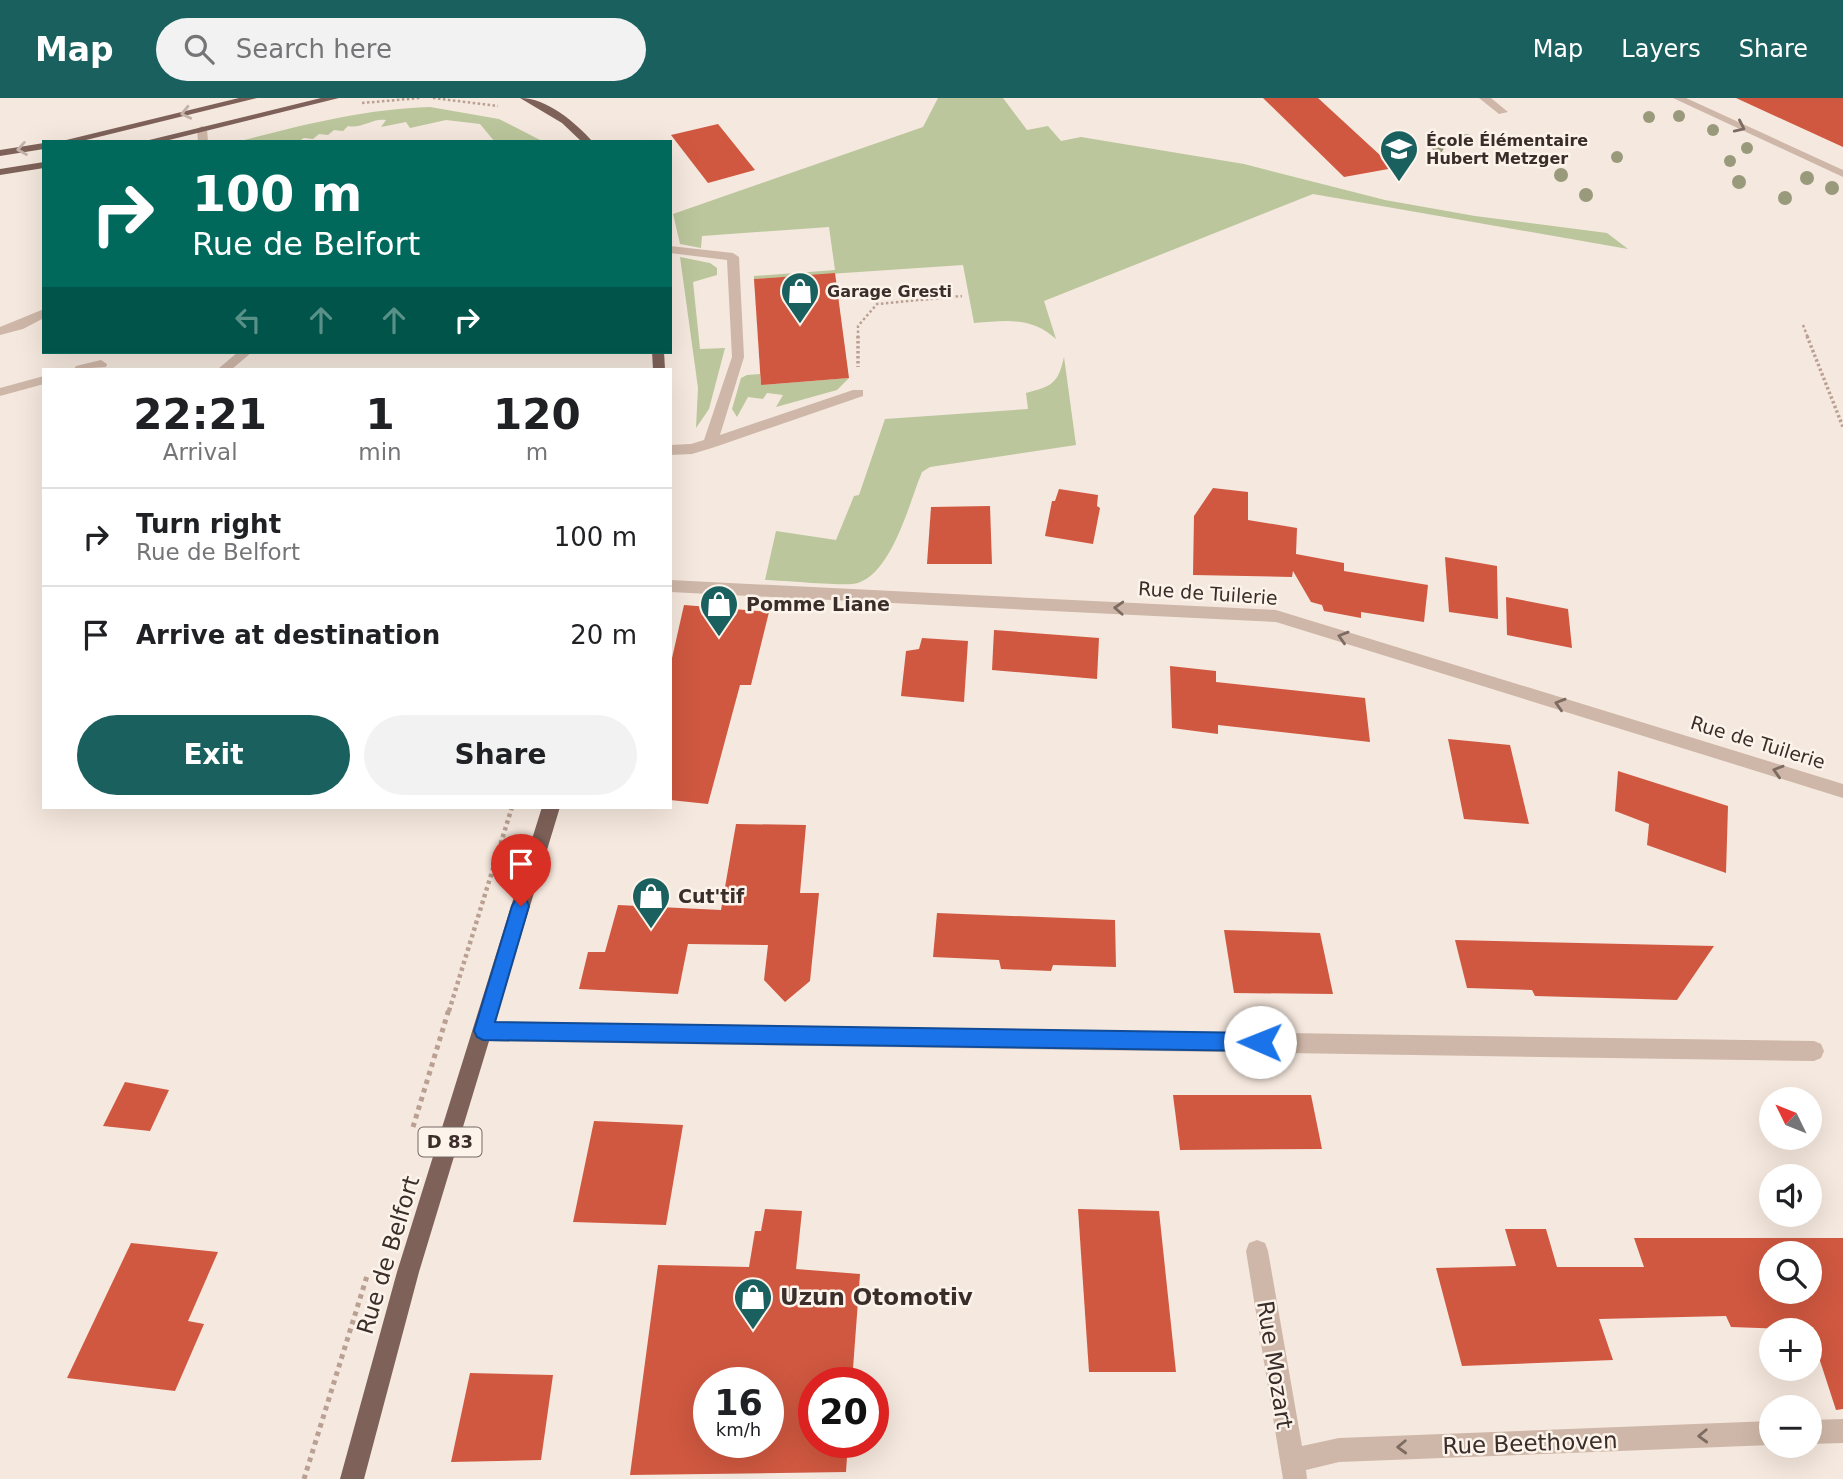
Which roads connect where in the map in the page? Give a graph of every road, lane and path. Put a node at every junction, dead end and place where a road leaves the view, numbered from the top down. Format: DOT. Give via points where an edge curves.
graph roads {
  1 [pos="252,98"];
  2 [pos="334,98"];
  3 [pos="420,98"];
  4 [pos="514,98"];
  5 [pos="1484,98"];
  6 [pos="1678,98"];
  7 [pos="369,100"];
  8 [pos="528,100"];
  9 [pos="1503,112"];
  10 [pos="202,129"];
  11 [pos="72,140"];
  12 [pos="155,140"];
  13 [pos="203,140"];
  14 [pos="586,140"];
  15 [pos="42,146"];
  16 [pos="0,153"];
  17 [pos="42,165"];
  18 [pos="0,172"];
  19 [pos="1843,174"];
  20 [pos="672,249"];
  21 [pos="962,296"];
  22 [pos="42,314"];
  23 [pos="1803,325"];
  24 [pos="0,331"];
  25 [pos="243,354"];
  26 [pos="103,362"];
  27 [pos="84,368"];
  28 [pos="225,368"];
  29 [pos="42,381"];
  30 [pos="0,392"];
  31 [pos="858,393"];
  32 [pos="1843,427"];
  33 [pos="710,444"];
  34 [pos="672,450"];
  35 [pos="672,586"];
  36 [pos="1843,791"];
  37 [pos="550,809"];
  38 [pos="483,1031"];
  39 [pos="1814,1051"];
  40 [pos="1257,1251"];
  41 [pos="1843,1431"];
  42 [pos="1822,1432"];
  43 [pos="1759,1433"];
  44 [pos="1293,1470"];
  45 [pos="352,1479"];
  1 -- 11 [label="main road, one-way"];
  2 -- 10 [label="main road"];
  3 -- 7 [label="path"];
  4 -- 8 [label="main road"];
  5 -- 9 [label="street"];
  6 -- 19 [label="street, one-way"];
  8 -- 14 [label="main road" via="566,121"];
  10 -- 12 [label="main road"];
  10 -- 13 [label="street"];
  15 -- 16 [label="main road, one-way"];
  17 -- 18 [label="main road"];
  20 -- 33 [label="street" via="733,257 738,357"];
  21 -- 31 [label="path" via="877,304 858,326"];
  22 -- 24 [label="street"];
  23 -- 32 [label="path"];
  25 -- 28 [label="street"];
  26 -- 27 [label="street"];
  29 -- 30 [label="street"];
  31 -- 33 [label="street"];
  33 -- 34 [label="street"];
  36 -- 35 [label="street, Rue de Tuilerie, one-way" via="1276,616"];
  37 -- 38 [label="main road, Rue de Belfort / D 83"];
  38 -- 39 [label="street"];
  38 -- 45 [label="main road, Rue de Belfort / D 83" via="408,1272"];
  40 -- 44 [label="street, Rue Mozart"];
  41 -- 42 [label="street"];
  43 -- 44 [label="street, Rue Beethoven, one-way" via="1339,1450"];
}
